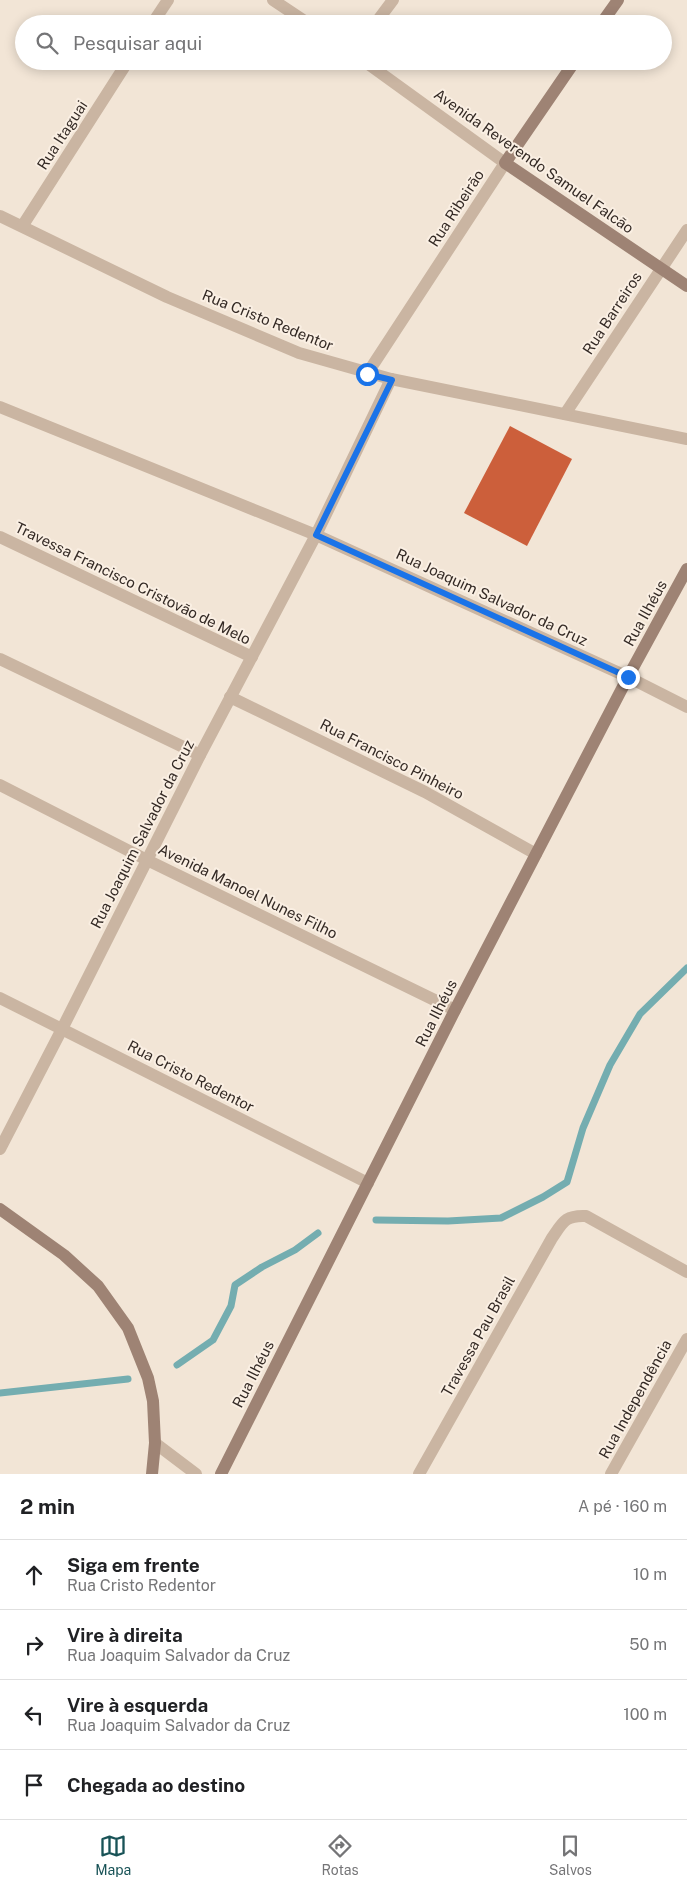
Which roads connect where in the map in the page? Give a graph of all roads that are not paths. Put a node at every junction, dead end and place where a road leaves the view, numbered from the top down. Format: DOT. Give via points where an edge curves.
graph roads {
  1 [pos="168,0"];
  2 [pos="273,0"];
  3 [pos="393,0"];
  4 [pos="618,0"];
  5 [pos="158,15"];
  6 [pos="296,15"];
  7 [pos="382,15"];
  8 [pos="607,15"];
  9 [pos="122,70"];
  10 [pos="376,70"];
  11 [pos="569,70"];
  12 [pos="504,163"];
  13 [pos="0,216"];
  14 [pos="23,225"];
  15 [pos="687,230"];
  16 [pos="661,268"];
  17 [pos="687,286"];
  18 [pos="367,374"];
  19 [pos="392,380"];
  20 [pos="0,407"];
  21 [pos="565,414"];
  22 [pos="687,439"];
  23 [pos="316,535"];
  24 [pos="0,537"];
  25 [pos="687,570"];
  26 [pos="252,657"];
  27 [pos="0,659"];
  28 [pos="628,677"];
  29 [pos="230,697"];
  30 [pos="687,707"];
  31 [pos="200,755"];
  32 [pos="0,785"];
  33 [pos="536,854"];
  34 [pos="147,860"];
  35 [pos="0,998"];
  36 [pos="455,1010"];
  37 [pos="62,1029"];
  38 [pos="0,1149"];
  39 [pos="368,1183"];
  40 [pos="0,1209"];
  41 [pos="687,1272"];
  42 [pos="687,1339"];
  43 [pos="154,1444"];
  44 [pos="152,1474"];
  45 [pos="196,1474"];
  46 [pos="221,1474"];
  47 [pos="419,1474"];
  48 [pos="611,1474"];
  1 -- 5 [label="street"];
  2 -- 6 [label="street"];
  3 -- 7 [label="street"];
  4 -- 8 [label="main road"];
  9 -- 14 [label="street, Rua Itaguai"];
  10 -- 12 [label="street, Avenida Reverendo Samuel Falcão"];
  11 -- 12 [label="main road, Rua Ribeirão"];
  12 -- 16 [label="main road, Avenida Reverendo Samuel Falcão"];
  12 -- 18 [label="street, Rua Ribeirão"];
  13 -- 14 [label="street, Rua Cristo Redentor"];
  14 -- 18 [label="street, Rua Cristo Redentor" via="251,334"];
  15 -- 16 [label="street, Rua Barreiros"];
  16 -- 17 [label="main road, Avenida Reverendo Samuel Falcão"];
  16 -- 21 [label="street, Rua Barreiros"];
  18 -- 19 [label="street, Rua Cristo Redentor"];
  19 -- 21 [label="street, Rua Cristo Redentor"];
  19 -- 23 [label="street, Rua Joaquim Salvador da Cruz"];
  20 -- 23 [label="street, Rua Joaquim Salvador da Cruz"];
  21 -- 22 [label="street, Rua Cristo Redentor"];
  23 -- 26 [label="street, Rua Joaquim Salvador da Cruz"];
  23 -- 28 [label="street, Rua Joaquim Salvador da Cruz"];
  24 -- 26 [label="street, Travessa Francisco Cristovão de Melo"];
  25 -- 28 [label="main road, Rua Ilhéus"];
  26 -- 29 [label="street, Rua Joaquim Salvador da Cruz"];
  27 -- 31 [label="street"];
  28 -- 30 [label="street, Rua Joaquim Salvador da Cruz"];
  28 -- 33 [label="main road, Rua Ilhéus"];
  29 -- 31 [label="street, Rua Joaquim Salvador da Cruz"];
  29 -- 33 [label="street, Rua Francisco Pinheiro" via="425,792"];
  31 -- 34 [label="street, Rua Joaquim Salvador da Cruz"];
  32 -- 34 [label="street, Avenida Manoel Nunes Filho"];
  33 -- 36 [label="main road, Rua Ilhéus"];
  34 -- 36 [label="street, Avenida Manoel Nunes Filho"];
  34 -- 37 [label="street, Rua Joaquim Salvador da Cruz"];
  35 -- 37 [label="street, Rua Cristo Redentor"];
  36 -- 39 [label="main road, Rua Ilhéus"];
  37 -- 38 [label="street, Rua Joaquim Salvador da Cruz"];
  37 -- 39 [label="street, Rua Cristo Redentor"];
  39 -- 46 [label="main road, Rua Ilhéus"];
  40 -- 43 [label="main road" via="64,1255 98,1286 128,1328 148,1378 153,1401"];
  41 -- 47 [label="street, Travessa Pau Brasil" via="586,1216 570,1216 552,1238"];
  42 -- 48 [label="street, Rua Independência"];
  43 -- 44 [label="main road"];
  43 -- 45 [label="street"];
}
